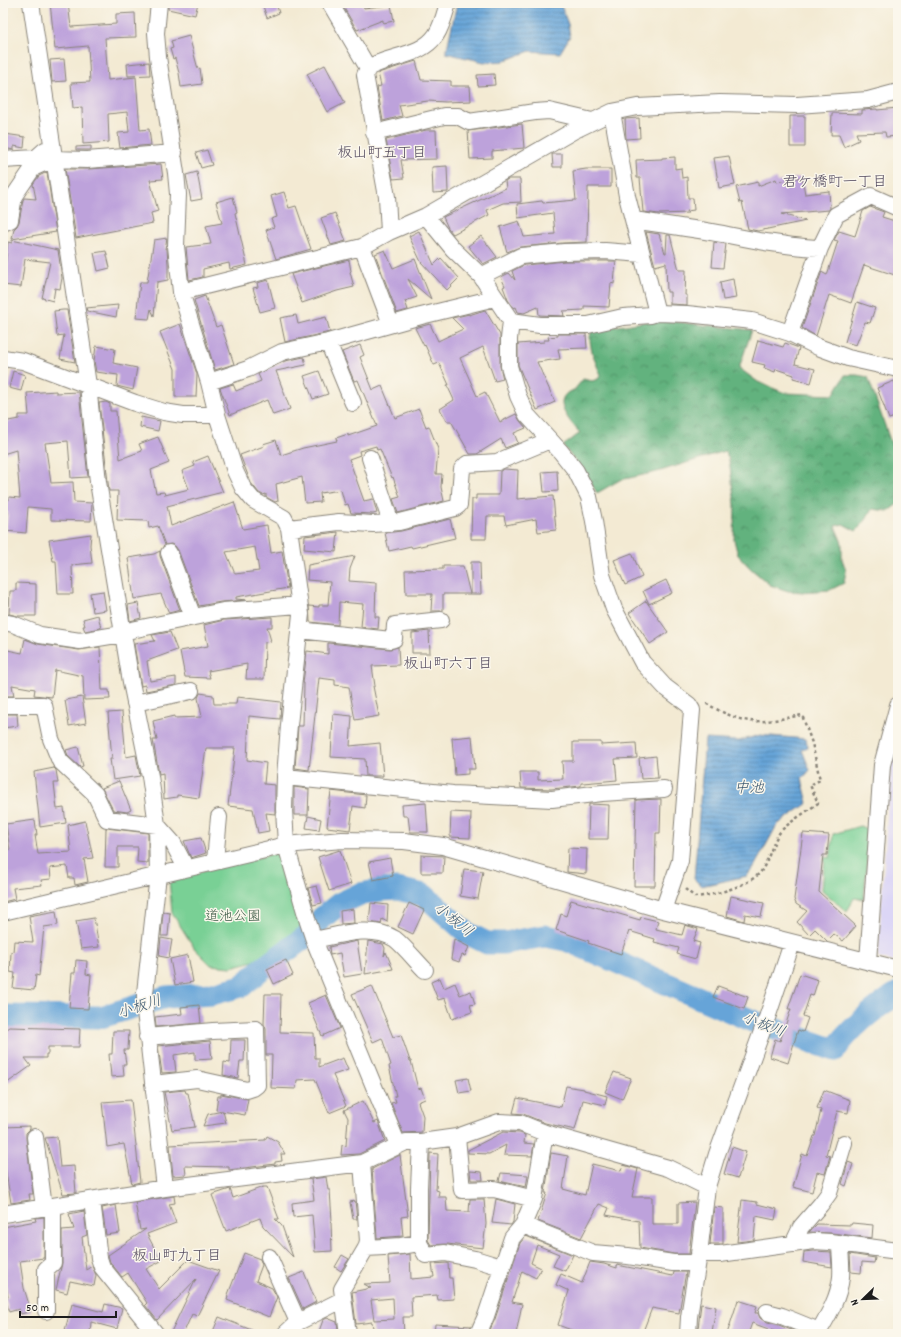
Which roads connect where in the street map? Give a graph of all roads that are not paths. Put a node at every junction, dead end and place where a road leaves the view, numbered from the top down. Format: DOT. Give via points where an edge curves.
graph roads {
  1 [pos="31,3"];
  2 [pos="159,3"];
  3 [pos="330,3"];
  4 [pos="448,3"];
  5 [pos="368,68"];
  6 [pos="898,92"];
  7 [pos="612,112"];
  8 [pos="592,121"];
  9 [pos="374,133"];
  10 [pos="52,152"];
  11 [pos="174,153"];
  12 [pos="3,160"];
  13 [pos="898,208"];
  14 [pos="426,216"];
  15 [pos="634,220"];
  16 [pos="3,223"];
  17 [pos="389,232"];
  18 [pos="362,247"];
  19 [pos="820,248"];
  20 [pos="642,254"];
  21 [pos="481,276"];
  22 [pos="180,292"];
  23 [pos="495,298"];
  24 [pos="657,313"];
  25 [pos="511,321"];
  26 [pos="391,324"];
  27 [pos="790,333"];
  28 [pos="328,342"];
  29 [pos="3,358"];
  30 [pos="898,369"];
  31 [pos="209,382"];
  32 [pos="88,385"];
  33 [pos="353,403"];
  34 [pos="218,415"];
  35 [pos="550,440"];
  36 [pos="370,458"];
  37 [pos="391,523"];
  38 [pos="289,528"];
  39 [pos="169,553"];
  40 [pos="299,605"];
  41 [pos="193,617"];
  42 [pos="441,620"];
  43 [pos="3,622"];
  44 [pos="299,630"];
  45 [pos="122,633"];
  46 [pos="191,691"];
  47 [pos="135,703"];
  48 [pos="3,705"];
  49 [pos="898,705"];
  50 [pos="285,776"];
  51 [pos="664,789"];
  52 [pos="219,817"];
  53 [pos="157,825"];
  54 [pos="286,845"];
  55 [pos="215,861"];
  56 [pos="186,868"];
  57 [pos="158,875"];
  58 [pos="663,910"];
  59 [pos="3,912"];
  60 [pos="314,940"];
  61 [pos="792,943"];
  62 [pos="868,961"];
  63 [pos="898,969"];
  64 [pos="426,970"];
  65 [pos="147,1038"];
  66 [pos="153,1084"];
  67 [pos="545,1133"];
  68 [pos="35,1137"];
  69 [pos="457,1137"];
  70 [pos="421,1142"];
  71 [pos="844,1143"];
  72 [pos="398,1145"];
  73 [pos="362,1163"];
  74 [pos="707,1187"];
  75 [pos="165,1188"];
  76 [pos="534,1198"];
  77 [pos="92,1200"];
  78 [pos="48,1207"];
  79 [pos="3,1214"];
  80 [pos="523,1225"];
  81 [pos="419,1243"];
  82 [pos="840,1243"];
  83 [pos="793,1244"];
  84 [pos="366,1248"];
  85 [pos="898,1251"];
  86 [pos="270,1257"];
  87 [pos="698,1258"];
  88 [pos="501,1267"];
  89 [pos="342,1300"];
  90 [pos="46,1312"];
  91 [pos="767,1312"];
  92 [pos="298,1322"];
  93 [pos="150,1332"];
  94 [pos="285,1334"];
  95 [pos="348,1334"];
  96 [pos="478,1334"];
  97 [pos="688,1334"];
  1 -- 10 [label="street"];
  2 -- 11 [label="street" via="156,33 158,57"];
  3 -- 5 [label="street"];
  4 -- 5 [label="street" via="437,34 428,45 417,51 378,62"];
  5 -- 9 [label="street" via="364,75"];
  6 -- 7 [label="street" via="868,100 797,105 720,103 644,106"];
  7 -- 8 [label="street"];
  7 -- 15 [label="street" via="627,196"];
  8 -- 9 [label="street" via="549,111 469,122 458,116 444,116"];
  8 -- 14 [label="street"];
  9 -- 17 [label="street" via="387,197"];
  10 -- 11 [label="street" via="87,160"];
  10 -- 12 [label="street" via="36,158"];
  10 -- 16 [label="street" via="33,168 14,196 10,220"];
  10 -- 32 [label="street"];
  11 -- 22 [label="street" via="178,194 176,246"];
  13 -- 19 [label="street" via="872,196 836,215"];
  14 -- 17 [label="street"];
  14 -- 21 [label="street" via="453,249"];
  15 -- 19 [label="street" via="756,241"];
  15 -- 20 [label="street"];
  17 -- 18 [label="street"];
  18 -- 22 [label="street"];
  18 -- 26 [label="street"];
  19 -- 27 [label="street"];
  20 -- 21 [label="street" via="605,251 521,256"];
  20 -- 24 [label="street"];
  21 -- 23 [label="street"];
  22 -- 31 [label="street"];
  23 -- 25 [label="street"];
  23 -- 26 [label="street"];
  24 -- 25 [label="street" via="588,325 540,325"];
  24 -- 27 [label="street" via="752,321"];
  25 -- 35 [label="street" via="509,366 518,396 527,416"];
  26 -- 28 [label="street"];
  27 -- 30 [label="street" via="848,358"];
  28 -- 31 [label="street" via="282,352 248,369"];
  28 -- 33 [label="street"];
  29 -- 32 [label="street" via="23,361"];
  31 -- 34 [label="street"];
  32 -- 34 [label="street" via="164,412 183,416"];
  32 -- 45 [label="street" via="98,482"];
  34 -- 38 [label="street" via="243,488 253,500 284,518"];
  35 -- 37 [label="street" via="497,462 467,464 462,469 459,505"];
  35 -- 58 [label="street" via="576,471 589,497 602,575 614,609 627,634 642,662 665,687 692,710 680,861"];
  36 -- 37 [label="street"];
  37 -- 38 [label="street" via="339,522"];
  38 -- 40 [label="street"];
  39 -- 41 [label="street"];
  40 -- 41 [label="street" via="223,610"];
  40 -- 44 [label="street"];
  41 -- 45 [label="street"];
  42 -- 44 [label="street" via="395,625 394,639 390,640"];
  43 -- 45 [label="street" via="40,635 80,641"];
  44 -- 50 [label="street"];
  45 -- 47 [label="street"];
  46 -- 47 [label="street"];
  47 -- 53 [label="street"];
  48 -- 53 [label="street" via="44,705 51,739 60,761 95,794 108,819"];
  49 -- 62 [label="street" via="882,765"];
  50 -- 51 [label="street" via="453,794 552,800 602,793"];
  50 -- 54 [label="street"];
  52 -- 55 [label="street"];
  53 -- 56 [label="street" via="173,843"];
  53 -- 57 [label="street"];
  54 -- 55 [label="street"];
  54 -- 58 [label="street" via="342,840 383,840 443,846"];
  54 -- 60 [label="street"];
  55 -- 56 [label="street"];
  56 -- 57 [label="street"];
  57 -- 59 [label="street"];
  57 -- 65 [label="street" via="145,993"];
  58 -- 61 [label="street"];
  60 -- 64 [label="street" via="361,931 381,933 395,939"];
  60 -- 72 [label="street"];
  61 -- 62 [label="street"];
  61 -- 74 [label="street"];
  62 -- 63 [label="street"];
  65 -- 66 [label="street"];
  65 -- 66 [label="street" via="256,1029 257,1085 253,1088 247,1090 197,1079"];
  66 -- 75 [label="street"];
  67 -- 69 [label="street" via="520,1123 499,1122"];
  67 -- 74 [label="street" via="668,1168"];
  67 -- 76 [label="street"];
  68 -- 78 [label="street"];
  69 -- 70 [label="street"];
  69 -- 76 [label="street" via="462,1190 494,1189"];
  70 -- 72 [label="street"];
  70 -- 81 [label="street" via="418,1188"];
  71 -- 83 [label="street" via="829,1193 801,1227"];
  72 -- 73 [label="street"];
  73 -- 75 [label="street"];
  73 -- 84 [label="street" via="368,1236"];
  74 -- 87 [label="street"];
  75 -- 77 [label="street"];
  76 -- 80 [label="street"];
  77 -- 78 [label="street"];
  77 -- 93 [label="street" via="102,1267"];
  78 -- 79 [label="street"];
  78 -- 90 [label="street" via="53,1263 46,1269"];
  80 -- 87 [label="street" via="593,1253 673,1262"];
  80 -- 88 [label="street" via="512,1238"];
  81 -- 84 [label="street"];
  81 -- 88 [label="street" via="426,1254 445,1253"];
  82 -- 83 [label="street" via="814,1241"];
  82 -- 85 [label="street"];
  82 -- 91 [label="street" via="839,1290 836,1302 819,1331"];
  83 -- 87 [label="street"];
  84 -- 89 [label="street" via="342,1289"];
  86 -- 92 [label="street"];
  87 -- 97 [label="street"];
  88 -- 96 [label="street"];
  89 -- 92 [label="street"];
  89 -- 95 [label="street"];
  92 -- 94 [label="street"];
}
